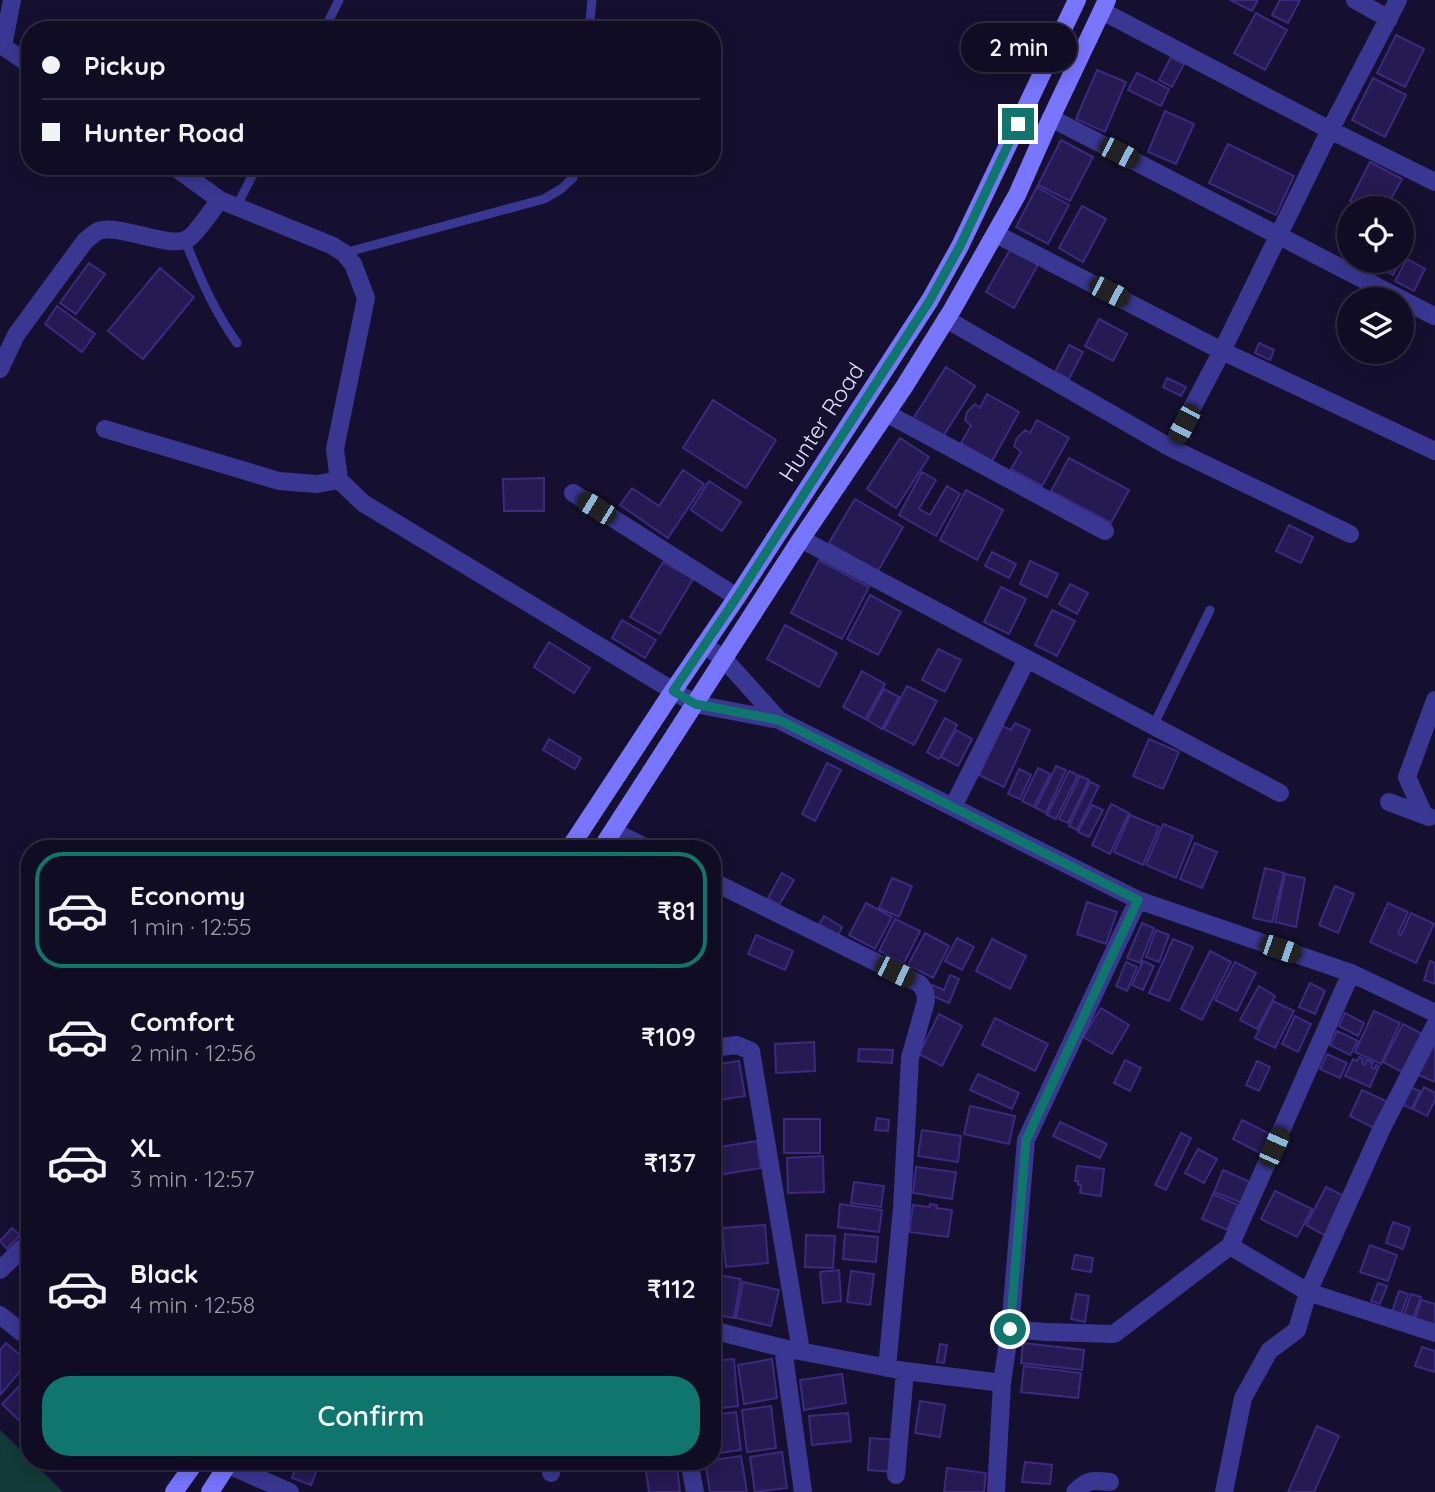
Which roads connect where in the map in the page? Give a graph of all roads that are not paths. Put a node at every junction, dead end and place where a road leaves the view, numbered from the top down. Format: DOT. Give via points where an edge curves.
graph roads {
  1 [pos="12,0"];
  2 [pos="339,0"];
  3 [pos="592,0"];
  4 [pos="1077,0"];
  5 [pos="1355,0"];
  6 [pos="1398,0"];
  7 [pos="1104,5"];
  8 [pos="1389,19"];
  9 [pos="328,21"];
  10 [pos="590,21"];
  11 [pos="2,45"];
  12 [pos="21,59"];
  13 [pos="1051,118"];
  14 [pos="1330,130"];
  15 [pos="186,175"];
  16 [pos="250,175"];
  17 [pos="574,175"];
  18 [pos="1435,182"];
  19 [pos="228,203"];
  20 [pos="996,234"];
  21 [pos="1279,235"];
  22 [pos="185,240"];
  23 [pos="344,253"];
  24 [pos="1434,316"];
  25 [pos="946,319"];
  26 [pos="237,343"];
  27 [pos="1222,351"];
  28 [pos="0,369"];
  29 [pos="860,407"];
  30 [pos="884,417"];
  31 [pos="105,429"];
  32 [pos="1171,448"];
  33 [pos="1435,451"];
  34 [pos="339,480"];
  35 [pos="573,493"];
  36 [pos="1105,531"];
  37 [pos="1350,534"];
  38 [pos="801,539"];
  39 [pos="737,597"];
  40 [pos="1210,610"];
  41 [pos="704,645"];
  42 [pos="724,659"];
  43 [pos="1027,659"];
  44 [pos="673,691"];
  45 [pos="1435,700"];
  46 [pos="695,704"];
  47 [pos="779,720"];
  48 [pos="1153,726"];
  49 [pos="1280,793"];
  50 [pos="1390,802"];
  51 [pos="953,807"];
  52 [pos="1429,817"];
  53 [pos="613,831"];
  54 [pos="575,840"];
  55 [pos="607,840"];
  56 [pos="631,840"];
  57 [pos="721,885"];
  58 [pos="1138,900"];
  59 [pos="1351,973"];
  60 [pos="1435,1013"];
  61 [pos="1435,1025"];
  62 [pos="721,1047"];
  63 [pos="1230,1247"];
  64 [pos="21,1250"];
  65 [pos="0,1270"];
  66 [pos="1308,1292"];
  67 [pos="0,1315"];
  68 [pos="1010,1329"];
  69 [pos="21,1332"];
  70 [pos="721,1332"];
  71 [pos="1435,1333"];
  72 [pos="783,1348"];
  73 [pos="801,1351"];
  74 [pos="887,1368"];
  75 [pos="905,1371"];
  76 [pos="1002,1382"];
  77 [pos="187,1470"];
  78 [pos="224,1470"];
  79 [pos="243,1470"];
  80 [pos="691,1470"];
  81 [pos="896,1475"];
  82 [pos="1110,1482"];
  83 [pos="174,1492"];
  84 [pos="210,1492"];
  85 [pos="289,1492"];
  86 [pos="695,1492"];
  87 [pos="803,1492"];
  88 [pos="996,1492"];
  89 [pos="1074,1492"];
  90 [pos="1224,1492"];
  1 -- 11 [label="street"];
  2 -- 9 [label="lane"];
  3 -- 10 [label="lane"];
  4 -- 29 [label="main road, Hunter Road" via="960,246"];
  5 -- 8 [label="street"];
  6 -- 8 [label="street"];
  7 -- 13 [label="main road, Hunter Road"];
  7 -- 14 [label="street"];
  8 -- 14 [label="street"];
  11 -- 12 [label="street"];
  13 -- 20 [label="main road, Hunter Road"];
  13 -- 21 [label="street"];
  14 -- 18 [label="street"];
  14 -- 21 [label="street"];
  15 -- 19 [label="street"];
  16 -- 19 [label="lane"];
  17 -- 23 [label="lane" via="544,199"];
  19 -- 22 [label="street"];
  19 -- 23 [label="street"];
  20 -- 25 [label="main road, Hunter Road"];
  20 -- 27 [label="street"];
  21 -- 24 [label="street"];
  21 -- 27 [label="street"];
  22 -- 26 [label="lane" via="205,289"];
  22 -- 28 [label="street" via="98,231 85,241 22,326"];
  23 -- 34 [label="street" via="366,298 335,449"];
  25 -- 30 [label="main road, Hunter Road"];
  25 -- 32 [label="street"];
  27 -- 32 [label="street"];
  27 -- 33 [label="street"];
  29 -- 30 [label="main road"];
  29 -- 39 [label="main road, Hunter Road"];
  30 -- 36 [label="street"];
  30 -- 38 [label="main road, Hunter Road"];
  31 -- 34 [label="street" via="279,481 317,484"];
  32 -- 37 [label="street"];
  34 -- 44 [label="street" via="363,503"];
  35 -- 39 [label="street"];
  38 -- 42 [label="main road, Hunter Road"];
  38 -- 43 [label="street"];
  39 -- 41 [label="main road, Hunter Road"];
  40 -- 48 [label="lane"];
  41 -- 42 [label="street"];
  41 -- 44 [label="main road, Hunter Road"];
  42 -- 46 [label="main road, Hunter Road"];
  42 -- 47 [label="street"];
  43 -- 48 [label="street"];
  43 -- 51 [label="street"];
  44 -- 46 [label="street"];
  44 -- 54 [label="main road, Hunter Road"];
  45 -- 52 [label="street" via="1407,777"];
  46 -- 47 [label="street"];
  46 -- 53 [label="main road, Hunter Road"];
  47 -- 51 [label="street"];
  48 -- 49 [label="street"];
  50 -- 52 [label="street"];
  51 -- 58 [label="street"];
  53 -- 55 [label="main road, Hunter Road"];
  53 -- 56 [label="street"];
  57 -- 74 [label="street" via="920,984 925,992 910,1058"];
  58 -- 59 [label="street"];
  58 -- 68 [label="street" via="1026,1140"];
  59 -- 60 [label="street"];
  59 -- 63 [label="street"];
  61 -- 66 [label="street" via="1381,1130"];
  62 -- 73 [label="street" via="737,1045 751,1051"];
  63 -- 66 [label="street"];
  63 -- 68 [label="street" via="1114,1334"];
  64 -- 65 [label="street"];
  66 -- 71 [label="street"];
  66 -- 90 [label="street" via="1297,1330 1269,1351 1243,1398"];
  67 -- 69 [label="street"];
  68 -- 76 [label="street"];
  70 -- 72 [label="street"];
  72 -- 73 [label="street"];
  72 -- 87 [label="street"];
  73 -- 74 [label="street"];
  74 -- 75 [label="street"];
  75 -- 76 [label="street"];
  75 -- 81 [label="street"];
  76 -- 88 [label="street"];
  77 -- 83 [label="main road"];
  78 -- 84 [label="main road"];
  79 -- 85 [label="street"];
  80 -- 86 [label="street"];
  82 -- 89 [label="street" via="1092,1480"];
}
